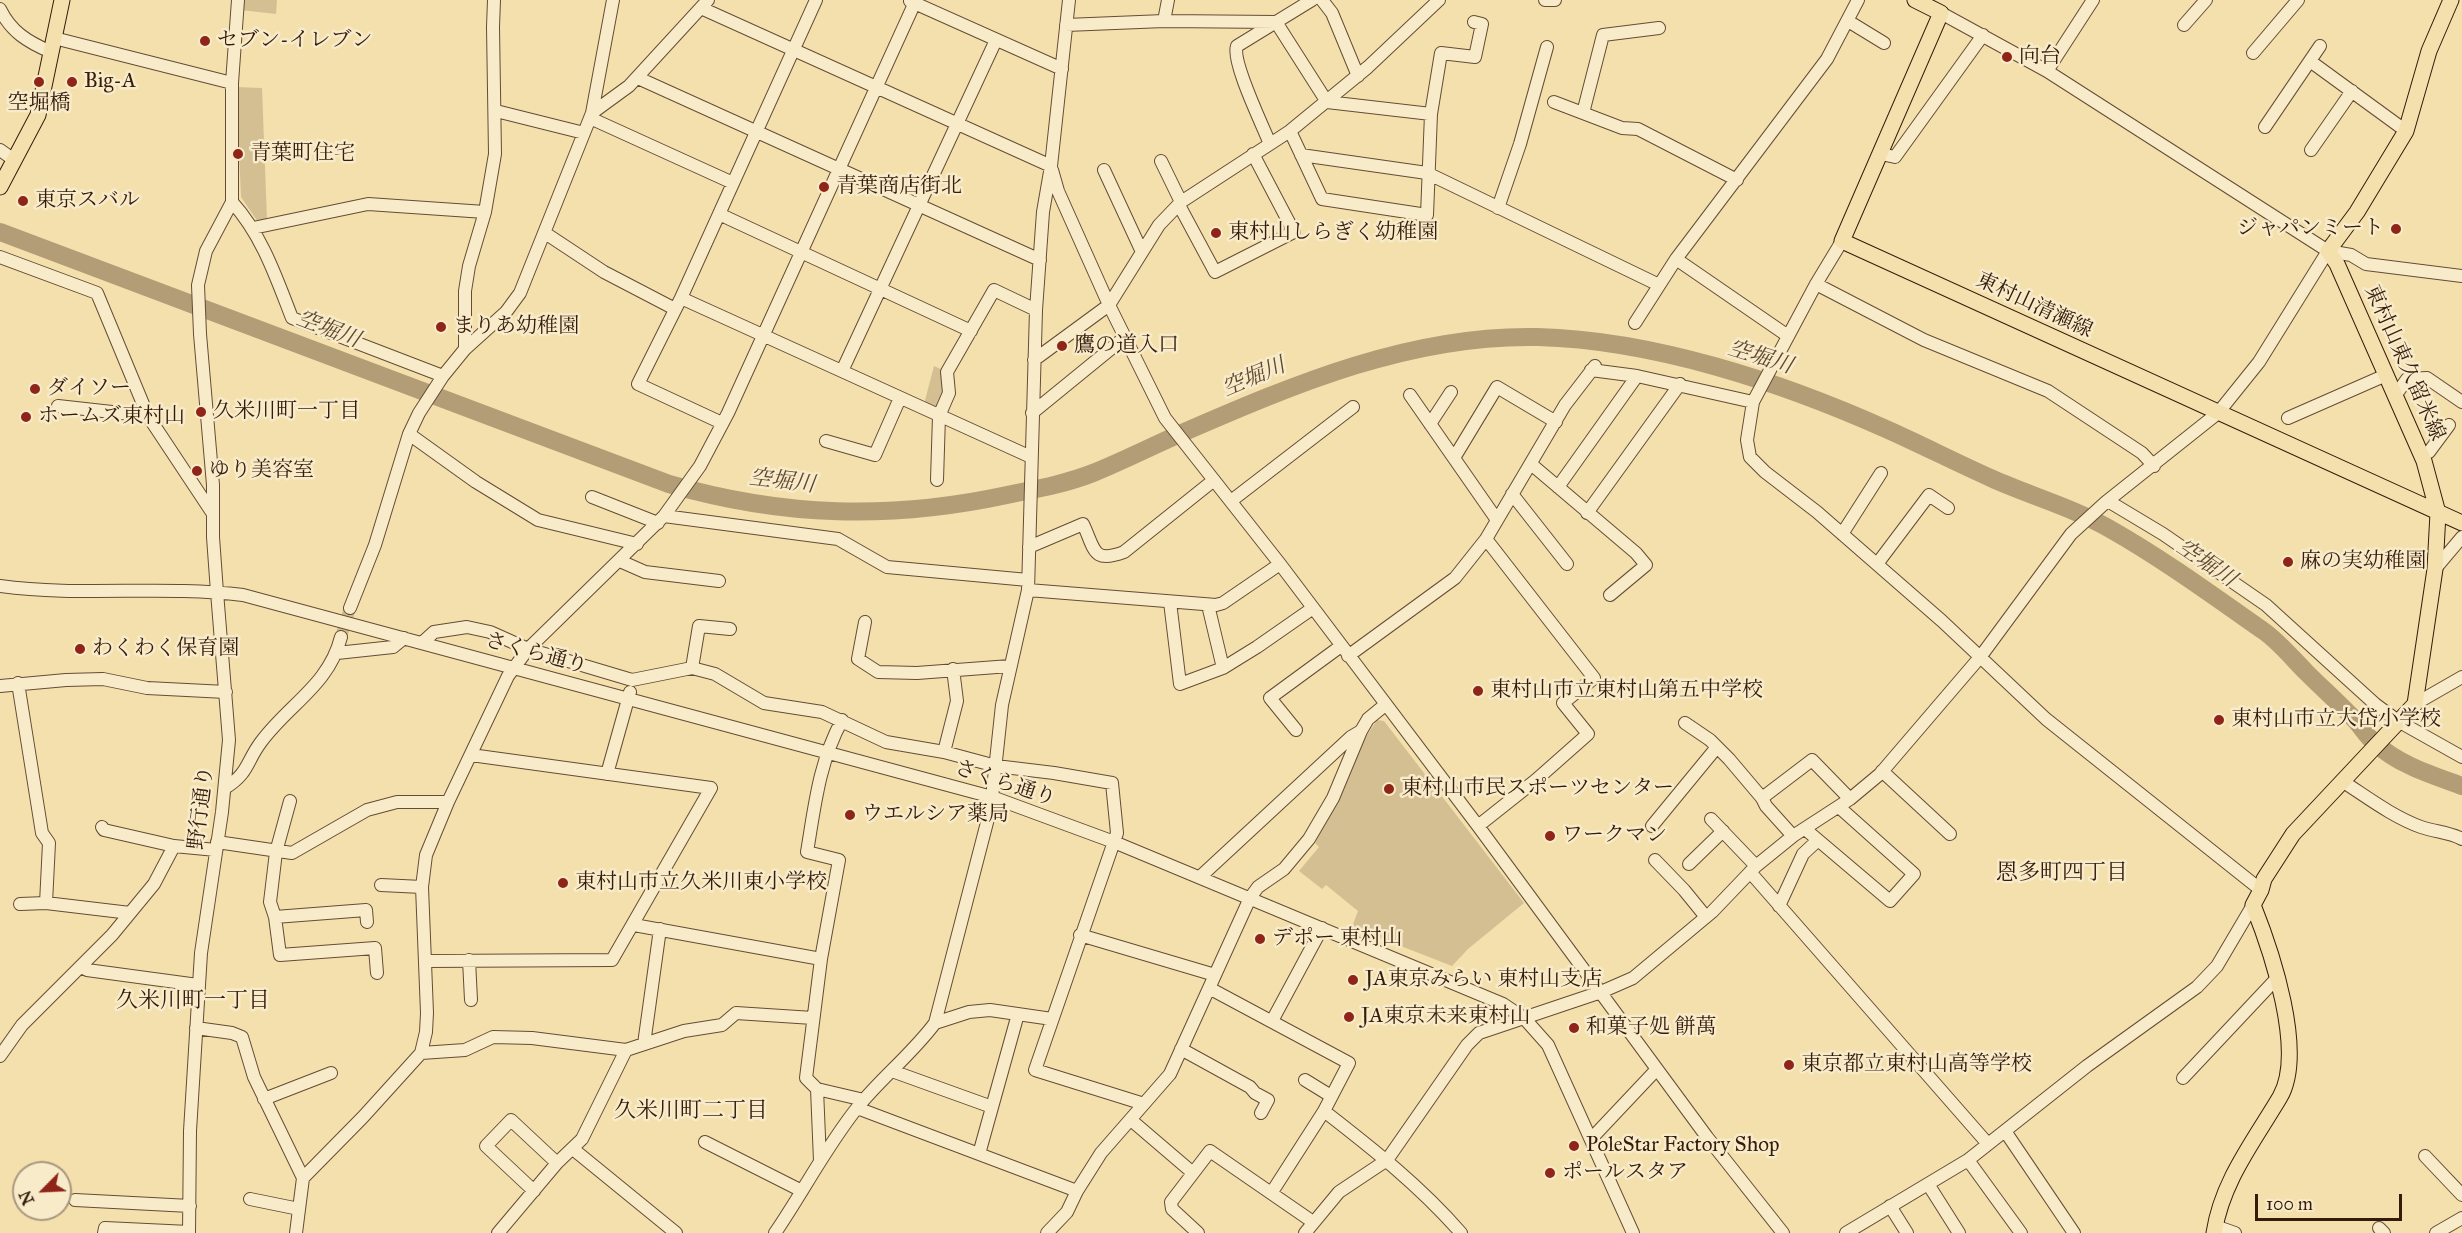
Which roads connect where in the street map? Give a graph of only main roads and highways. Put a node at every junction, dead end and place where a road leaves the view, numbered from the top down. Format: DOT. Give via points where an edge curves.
graph roads {
  1 [pos="62,0"];
  2 [pos="1915,0"];
  3 [pos="2451,0"];
  4 [pos="0,187"];
  5 [pos="2438,513"];
  6 [pos="2462,523"];
  7 [pos="2214,1230"];
  1 -- 4 [label="main road" via="38,115"];
  2 -- 5 [label="main road, 東村山清瀬線" via="1941,14 1842,241"];
  3 -- 5 [label="main road, 東村山東久留米線" via="2429,51 2406,131 2357,212 2328,251 2421,453"];
  5 -- 6 [label="main road, 東村山清瀬線"];
  5 -- 7 [label="main road, 東村山東久留米線" via="2435,569 2415,704 2293,834 2264,879 2253,905 2277,978 2287,1038 2287,1079 2238,1165 2224,1194"];
}
